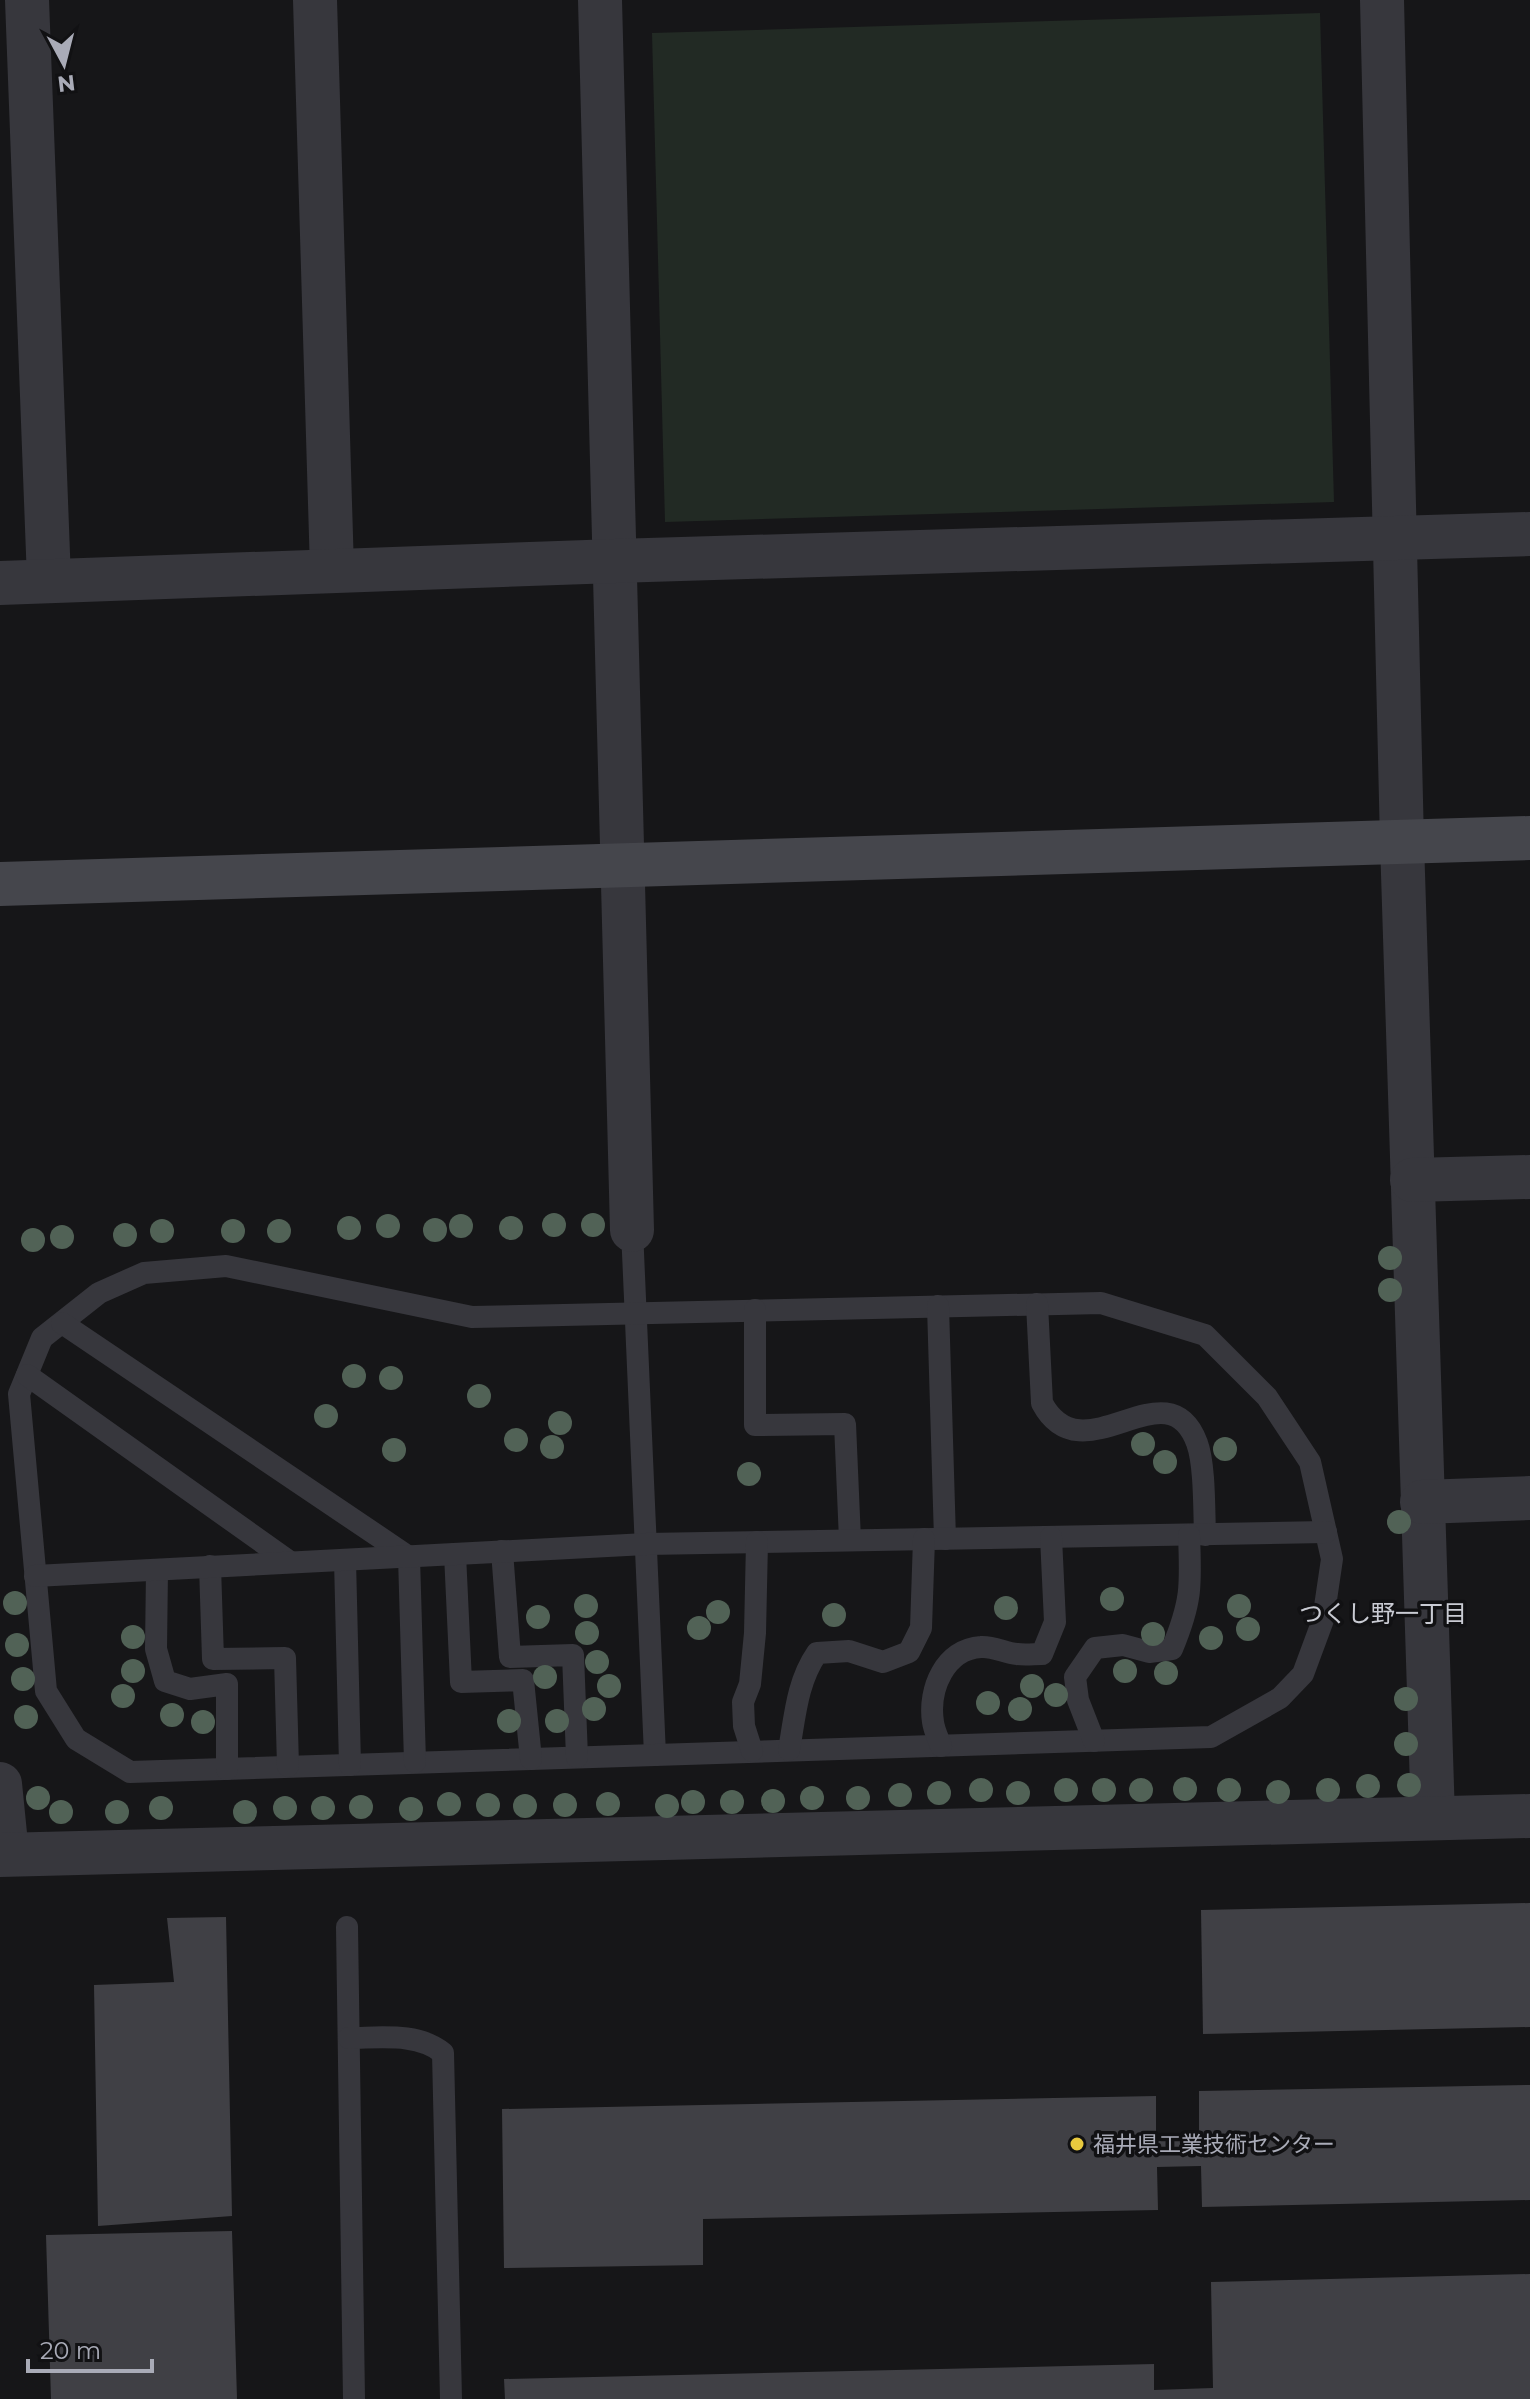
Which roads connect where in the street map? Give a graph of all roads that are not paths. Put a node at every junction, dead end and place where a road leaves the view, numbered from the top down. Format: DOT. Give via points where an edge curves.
graph roads {
  1 [pos="27,0"];
  2 [pos="315,0"];
  3 [pos="600,0"];
  4 [pos="1382,0"];
  5 [pos="1530,534"];
  6 [pos="1394,538"];
  7 [pos="615,561"];
  8 [pos="332,570"];
  9 [pos="49,580"];
  10 [pos="0,583"];
  11 [pos="1530,838"];
  12 [pos="1402,842"];
  13 [pos="623,864"];
  14 [pos="0,884"];
  15 [pos="1530,1177"];
  16 [pos="1412,1180"];
  17 [pos="632,1230"];
  18 [pos="1037,1304"];
  19 [pos="938,1306"];
  20 [pos="755,1310"];
  21 [pos="635,1313"];
  22 [pos="62,1323"];
  23 [pos="27,1375"];
  24 [pos="1530,1498"];
  25 [pos="1422,1502"];
  26 [pos="1326,1532"];
  27 [pos="1197,1535"];
  28 [pos="1051,1537"];
  29 [pos="934,1539"];
  30 [pos="850,1540"];
  31 [pos="757,1542"];
  32 [pos="646,1544"];
  33 [pos="502,1551"];
  34 [pos="455,1554"];
  35 [pos="409,1557"];
  36 [pos="345,1560"];
  37 [pos="290,1562"];
  38 [pos="210,1566"];
  39 [pos="157,1570"];
  40 [pos="35,1576"];
  41 [pos="1094,1741"];
  42 [pos="941,1746"];
  43 [pos="789,1750"];
  44 [pos="752,1751"];
  45 [pos="655,1755"];
  46 [pos="577,1757"];
  47 [pos="531,1759"];
  48 [pos="415,1762"];
  49 [pos="350,1765"];
  50 [pos="288,1766"];
  51 [pos="227,1769"];
  52 [pos="0,1784"];
  53 [pos="1530,1816"];
  54 [pos="1433,1818"];
  55 [pos="4,1855"];
  56 [pos="347,1927"];
  57 [pos="349,2038"];
  58 [pos="354,2399"];
  59 [pos="451,2399"];
  1 -- 9 [label="street"];
  2 -- 8 [label="street"];
  3 -- 7 [label="street"];
  4 -- 6 [label="street"];
  5 -- 6 [label="street"];
  6 -- 7 [label="street"];
  6 -- 12 [label="street"];
  7 -- 8 [label="street"];
  7 -- 13 [label="street"];
  8 -- 9 [label="street"];
  9 -- 10 [label="street"];
  11 -- 12 [label="street"];
  12 -- 13 [label="street"];
  12 -- 16 [label="street"];
  13 -- 14 [label="street"];
  13 -- 17 [label="street"];
  15 -- 16 [label="street"];
  16 -- 25 [label="street"];
  17 -- 21 [label="lane"];
  18 -- 19 [label="lane"];
  18 -- 26 [label="lane" via="1101,1303 1205,1335 1267,1397 1310,1462"];
  18 -- 27 [label="lane" via="1042,1403 1049,1417 1070,1431 1096,1431 1147,1413 1168,1414 1183,1422 1197,1443"];
  19 -- 20 [label="lane"];
  19 -- 29 [label="lane"];
  20 -- 21 [label="lane"];
  20 -- 30 [label="lane" via="755,1425 845,1424"];
  21 -- 22 [label="lane" via="472,1317 226,1266 144,1273 99,1293"];
  21 -- 32 [label="lane"];
  22 -- 23 [label="lane" via="42,1338"];
  22 -- 35 [label="lane"];
  23 -- 37 [label="lane"];
  23 -- 40 [label="lane" via="19,1394"];
  24 -- 25 [label="street"];
  25 -- 54 [label="street"];
  26 -- 27 [label="lane"];
  26 -- 41 [label="lane" via="1332,1559 1323,1620 1303,1674 1280,1698 1211,1737"];
  27 -- 28 [label="lane"];
  27 -- 41 [label="lane" via="1186,1615 1172,1649 1095,1648 1075,1677"];
  28 -- 29 [label="lane"];
  28 -- 42 [label="lane" via="1055,1622 1042,1654 985,1646 955,1655 934,1691 933,1721"];
  29 -- 30 [label="lane"];
  29 -- 43 [label="lane" via="921,1628 909,1652 883,1662 849,1651 817,1653 805,1671"];
  30 -- 31 [label="lane"];
  31 -- 32 [label="lane"];
  31 -- 44 [label="lane" via="755,1633 743,1702"];
  32 -- 33 [label="lane"];
  32 -- 45 [label="lane"];
  33 -- 34 [label="lane"];
  33 -- 46 [label="lane" via="510,1657 573,1655"];
  34 -- 35 [label="lane"];
  34 -- 47 [label="lane" via="461,1682 523,1680"];
  35 -- 36 [label="lane"];
  35 -- 48 [label="lane"];
  36 -- 37 [label="lane"];
  36 -- 49 [label="lane"];
  37 -- 38 [label="lane"];
  38 -- 39 [label="lane"];
  38 -- 50 [label="lane" via="213,1659 285,1658"];
  39 -- 40 [label="lane"];
  39 -- 51 [label="lane" via="156,1649 165,1681 190,1689 227,1684"];
  40 -- 51 [label="lane" via="46,1691 76,1739 130,1772"];
  41 -- 42 [label="lane"];
  42 -- 43 [label="lane"];
  43 -- 44 [label="lane"];
  44 -- 45 [label="lane"];
  45 -- 46 [label="lane"];
  46 -- 47 [label="lane"];
  47 -- 48 [label="lane"];
  48 -- 49 [label="lane"];
  49 -- 50 [label="lane"];
  50 -- 51 [label="lane"];
  52 -- 55 [label="street"];
  53 -- 54 [label="street"];
  54 -- 55 [label="street"];
  56 -- 57 [label="lane"];
  57 -- 58 [label="lane"];
  57 -- 59 [label="lane" via="408,2038 443,2053"];
}
